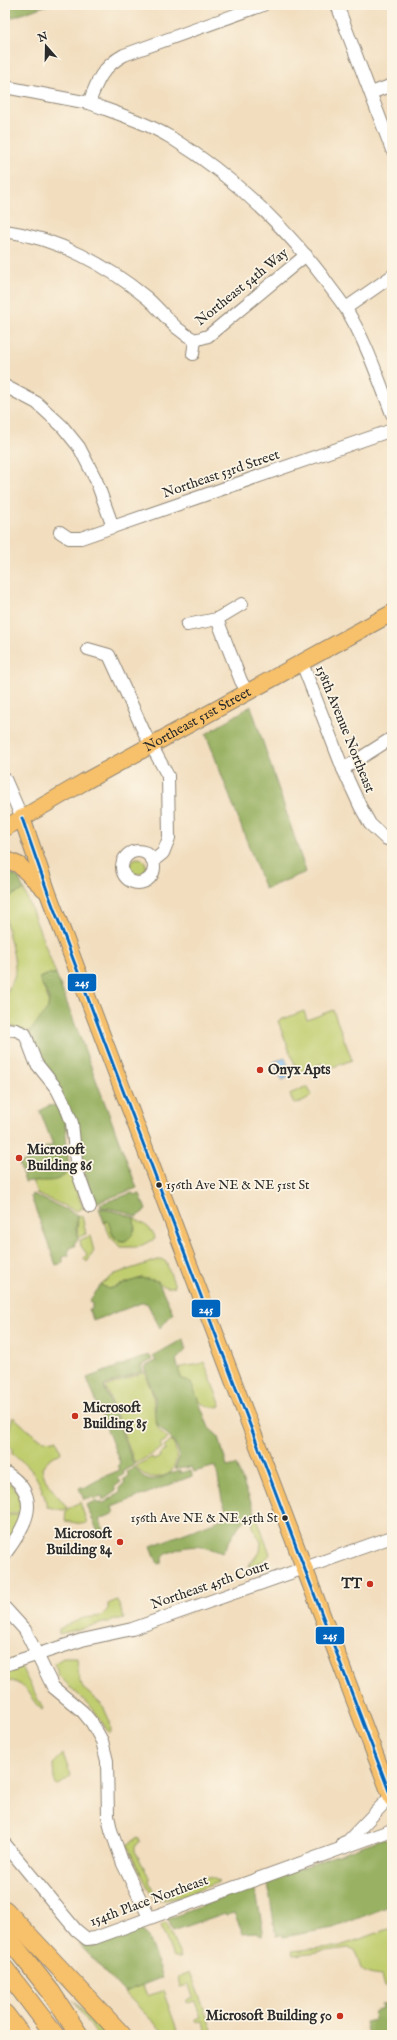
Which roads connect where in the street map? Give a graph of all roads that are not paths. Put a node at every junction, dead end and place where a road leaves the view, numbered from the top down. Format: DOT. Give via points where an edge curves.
graph roads {
  1 [pos="263,5"];
  2 [pos="337,5"];
  3 [pos="392,85"];
  4 [pos="5,86"];
  5 [pos="371,93"];
  6 [pos="89,103"];
  7 [pos="392,150"];
  8 [pos="5,231"];
  9 [pos="306,255"];
  10 [pos="392,276"];
  11 [pos="346,308"];
  12 [pos="195,340"];
  13 [pos="193,354"];
  14 [pos="5,386"];
  15 [pos="392,414"];
  16 [pos="392,430"];
  17 [pos="113,527"];
  18 [pos="60,532"];
  19 [pos="242,604"];
  20 [pos="392,612"];
  21 [pos="217,619"];
  22 [pos="187,625"];
  23 [pos="88,649"];
  24 [pos="302,663"];
  25 [pos="248,693"];
  26 [pos="392,738"];
  27 [pos="150,746"];
  28 [pos="343,769"];
  29 [pos="5,779"];
  30 [pos="22,818"];
  31 [pos="5,828"];
  32 [pos="392,841"];
  33 [pos="5,859"];
  34 [pos="153,861"];
  35 [pos="48,893"];
  36 [pos="5,1028"];
  37 [pos="90,1207"];
  38 [pos="5,1472"];
  39 [pos="392,1537"];
  40 [pos="5,1554"];
  41 [pos="305,1568"];
  42 [pos="5,1608"];
  43 [pos="36,1654"];
  44 [pos="5,1665"];
  45 [pos="387,1772"];
  46 [pos="392,1798"];
  47 [pos="392,1830"];
  48 [pos="5,1844"];
  49 [pos="317,1856"];
  50 [pos="5,1910"];
  51 [pos="149,1917"];
  52 [pos="5,1934"];
  53 [pos="5,1969"];
  54 [pos="5,2014"];
  55 [pos="22,2035"];
  56 [pos="55,2035"];
  57 [pos="79,2035"];
  58 [pos="122,2035"];
  1 -- 6 [label="street" via="115,60 102,72"];
  2 -- 5 [label="street"];
  3 -- 5 [label="street"];
  4 -- 6 [label="street"];
  5 -- 7 [label="street"];
  6 -- 9 [label="street" via="169,137 234,182 265,210"];
  8 -- 12 [label="street" via="51,242 111,272 148,299 182,334"];
  9 -- 11 [label="street"];
  9 -- 12 [label="street, Northeast 54th Way" via="208,336"];
  10 -- 11 [label="street"];
  11 -- 15 [label="street" via="365,345"];
  12 -- 13 [label="street"];
  14 -- 17 [label="street" via="37,403 62,426 79,447 96,480"];
  16 -- 17 [label="street, Northeast 53rd Street"];
  17 -- 18 [label="street, Northeast 53rd Street" via="81,538 69,538"];
  19 -- 21 [label="street"];
  20 -- 24 [label="main road, Northeast 51st Street"];
  21 -- 22 [label="street"];
  21 -- 25 [label="street"];
  23 -- 27 [label="street" via="109,655"];
  24 -- 25 [label="main road, Northeast 51st Street"];
  24 -- 28 [label="street, 158th Avenue Northeast"];
  25 -- 27 [label="main road, Northeast 51st Street"];
  26 -- 28 [label="street"];
  27 -- 30 [label="main road, Northeast 51st Street"];
  27 -- 34 [label="street" via="168,776 170,812 167,847"];
  28 -- 32 [label="street, 158th Avenue Northeast" via="370,824"];
  29 -- 30 [label="street"];
  30 -- 31 [label="main road, Northeast 51st Street"];
  30 -- 35 [label="main road"];
  33 -- 35 [label="main road" via="19,865"];
  35 -- 41 [label="main road"];
  36 -- 37 [label="street" via="24,1034 36,1063 62,1097 72,1123 77,1171"];
  38 -- 40 [label="street" via="22,1488 28,1506 23,1529"];
  39 -- 41 [label="street, Northeast 45th Court"];
  41 -- 43 [label="street, Northeast 45th Court" via="132,1629"];
  41 -- 45 [label="main road"];
  42 -- 43 [label="street" via="25,1630"];
  43 -- 44 [label="street"];
  43 -- 51 [label="street" via="53,1687 83,1712 102,1742 107,1762 108,1816 111,1830 123,1864"];
  45 -- 46 [label="main road"];
  46 -- 49 [label="street, 154th Place Northeast" via="348,1840"];
  47 -- 49 [label="street, 154th Place Northeast"];
  48 -- 51 [label="street, 154th Place Northeast" via="76,1930 88,1939"];
  49 -- 51 [label="street, 154th Place Northeast"];
  50 -- 58 [label="highway"];
  52 -- 57 [label="highway" via="51,1992"];
  53 -- 56 [label="highway"];
  54 -- 55 [label="highway"];
}
